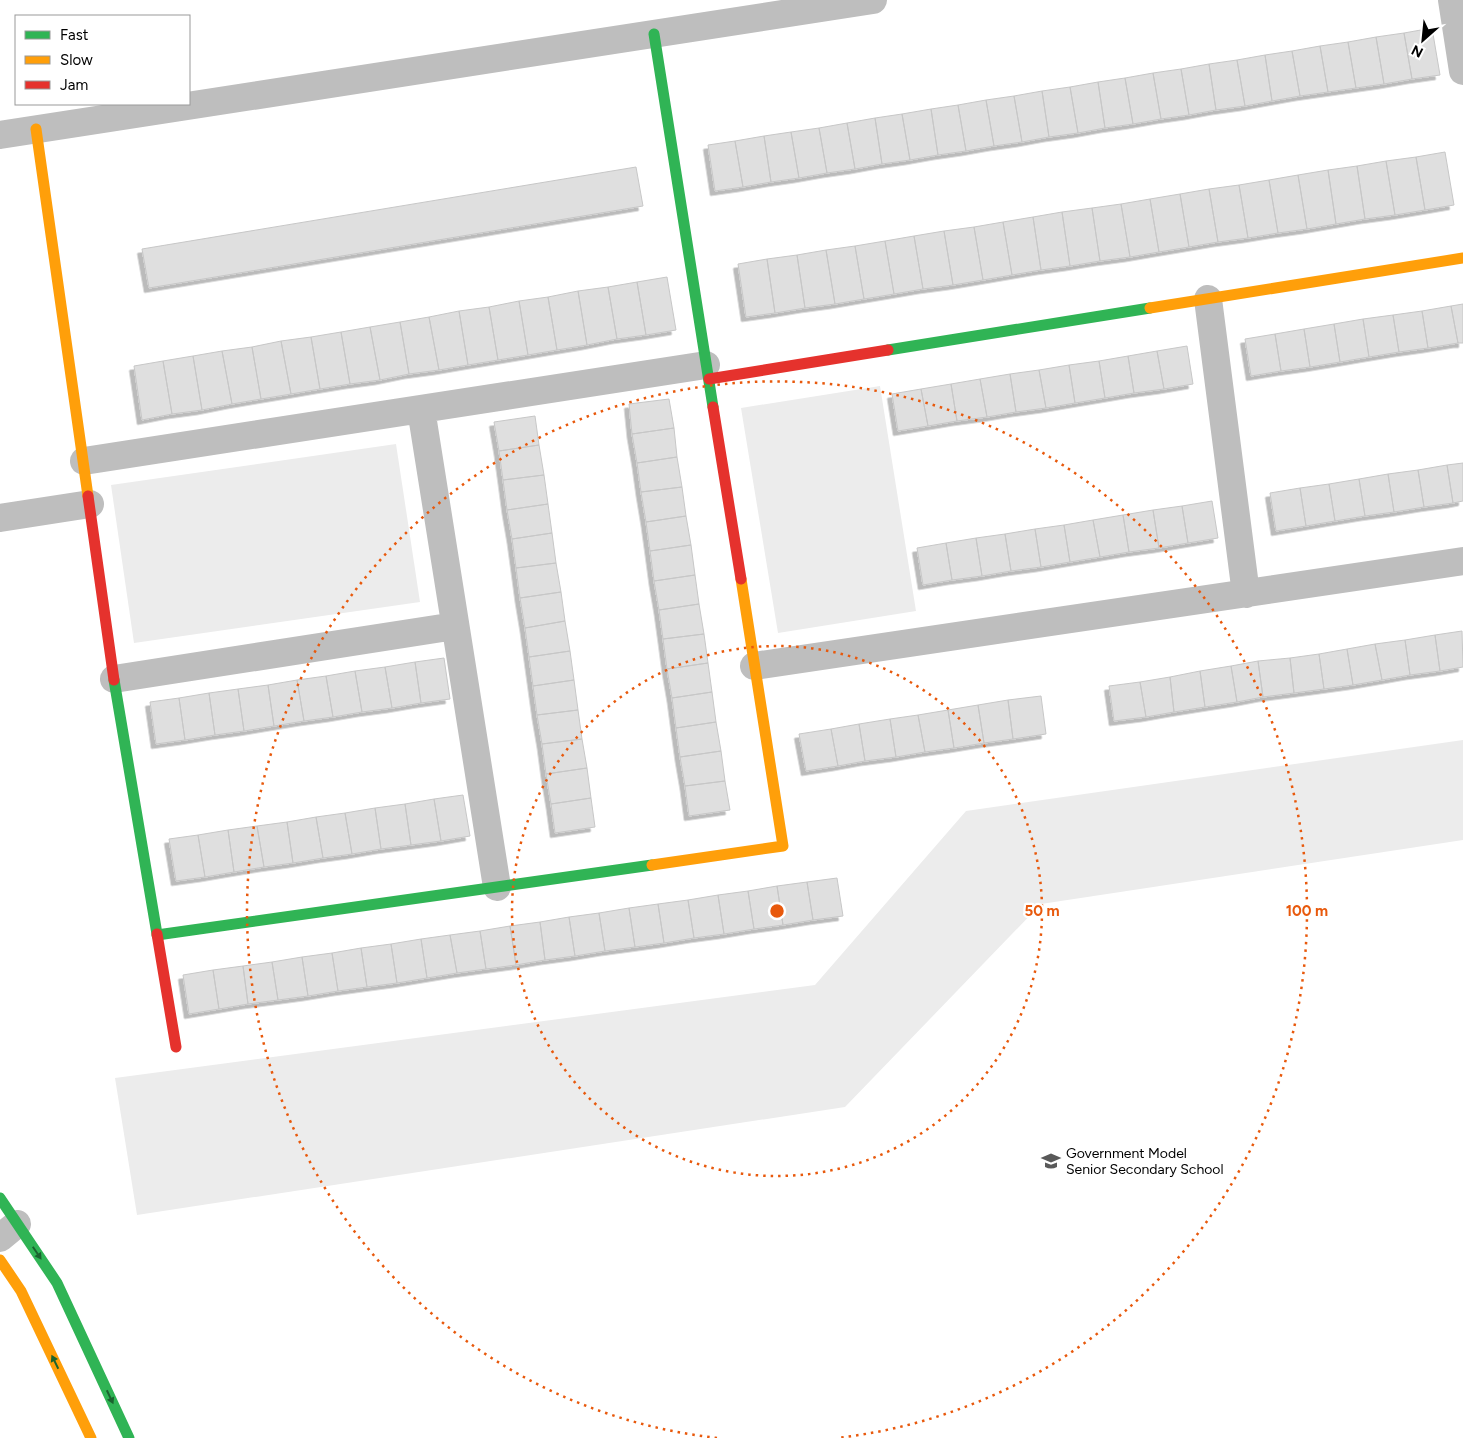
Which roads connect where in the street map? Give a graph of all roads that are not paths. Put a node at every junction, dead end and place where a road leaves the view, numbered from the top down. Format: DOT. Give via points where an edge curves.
graph roads {
  1 [pos="873,0"];
  2 [pos="1452,0"];
  3 [pos="738,10"];
  4 [pos="654,34"];
  5 [pos="1463,71"];
  6 [pos="36,129"];
  7 [pos="0,135"];
  8 [pos="1463,258"];
  9 [pos="1208,299"];
  10 [pos="708,372"];
  11 [pos="421,409"];
  12 [pos="84,461"];
  13 [pos="90,504"];
  14 [pos="0,518"];
  15 [pos="1463,561"];
  16 [pos="1246,594"];
  17 [pos="455,626"];
  18 [pos="754,666"];
  19 [pos="114,679"];
  20 [pos="497,887"];
  21 [pos="157,935"];
  22 [pos="176,1047"];
  23 [pos="0,1198"];
  24 [pos="9,1231"];
  25 [pos="0,1260"];
  26 [pos="91,1438"];
  27 [pos="130,1438"];
  1 -- 3 [label="street"];
  2 -- 5 [label="street"];
  3 -- 4 [label="street"];
  4 -- 6 [label="street"];
  4 -- 10 [label="street"];
  6 -- 7 [label="street"];
  6 -- 12 [label="street"];
  8 -- 9 [label="street"];
  9 -- 10 [label="street"];
  9 -- 16 [label="street"];
  10 -- 11 [label="street"];
  10 -- 18 [label="street"];
  11 -- 12 [label="street"];
  11 -- 17 [label="street"];
  12 -- 13 [label="street"];
  13 -- 14 [label="street"];
  13 -- 19 [label="street"];
  15 -- 16 [label="street"];
  16 -- 18 [label="street"];
  17 -- 19 [label="street"];
  17 -- 20 [label="street"];
  18 -- 20 [label="street" via="783,846"];
  19 -- 21 [label="street"];
  20 -- 21 [label="street"];
  21 -- 22 [label="street"];
  23 -- 24 [label="street"];
  24 -- 27 [label="street, one-way" via="57,1283"];
  26 -- 25 [label="street, one-way" via="21,1291"];
}
